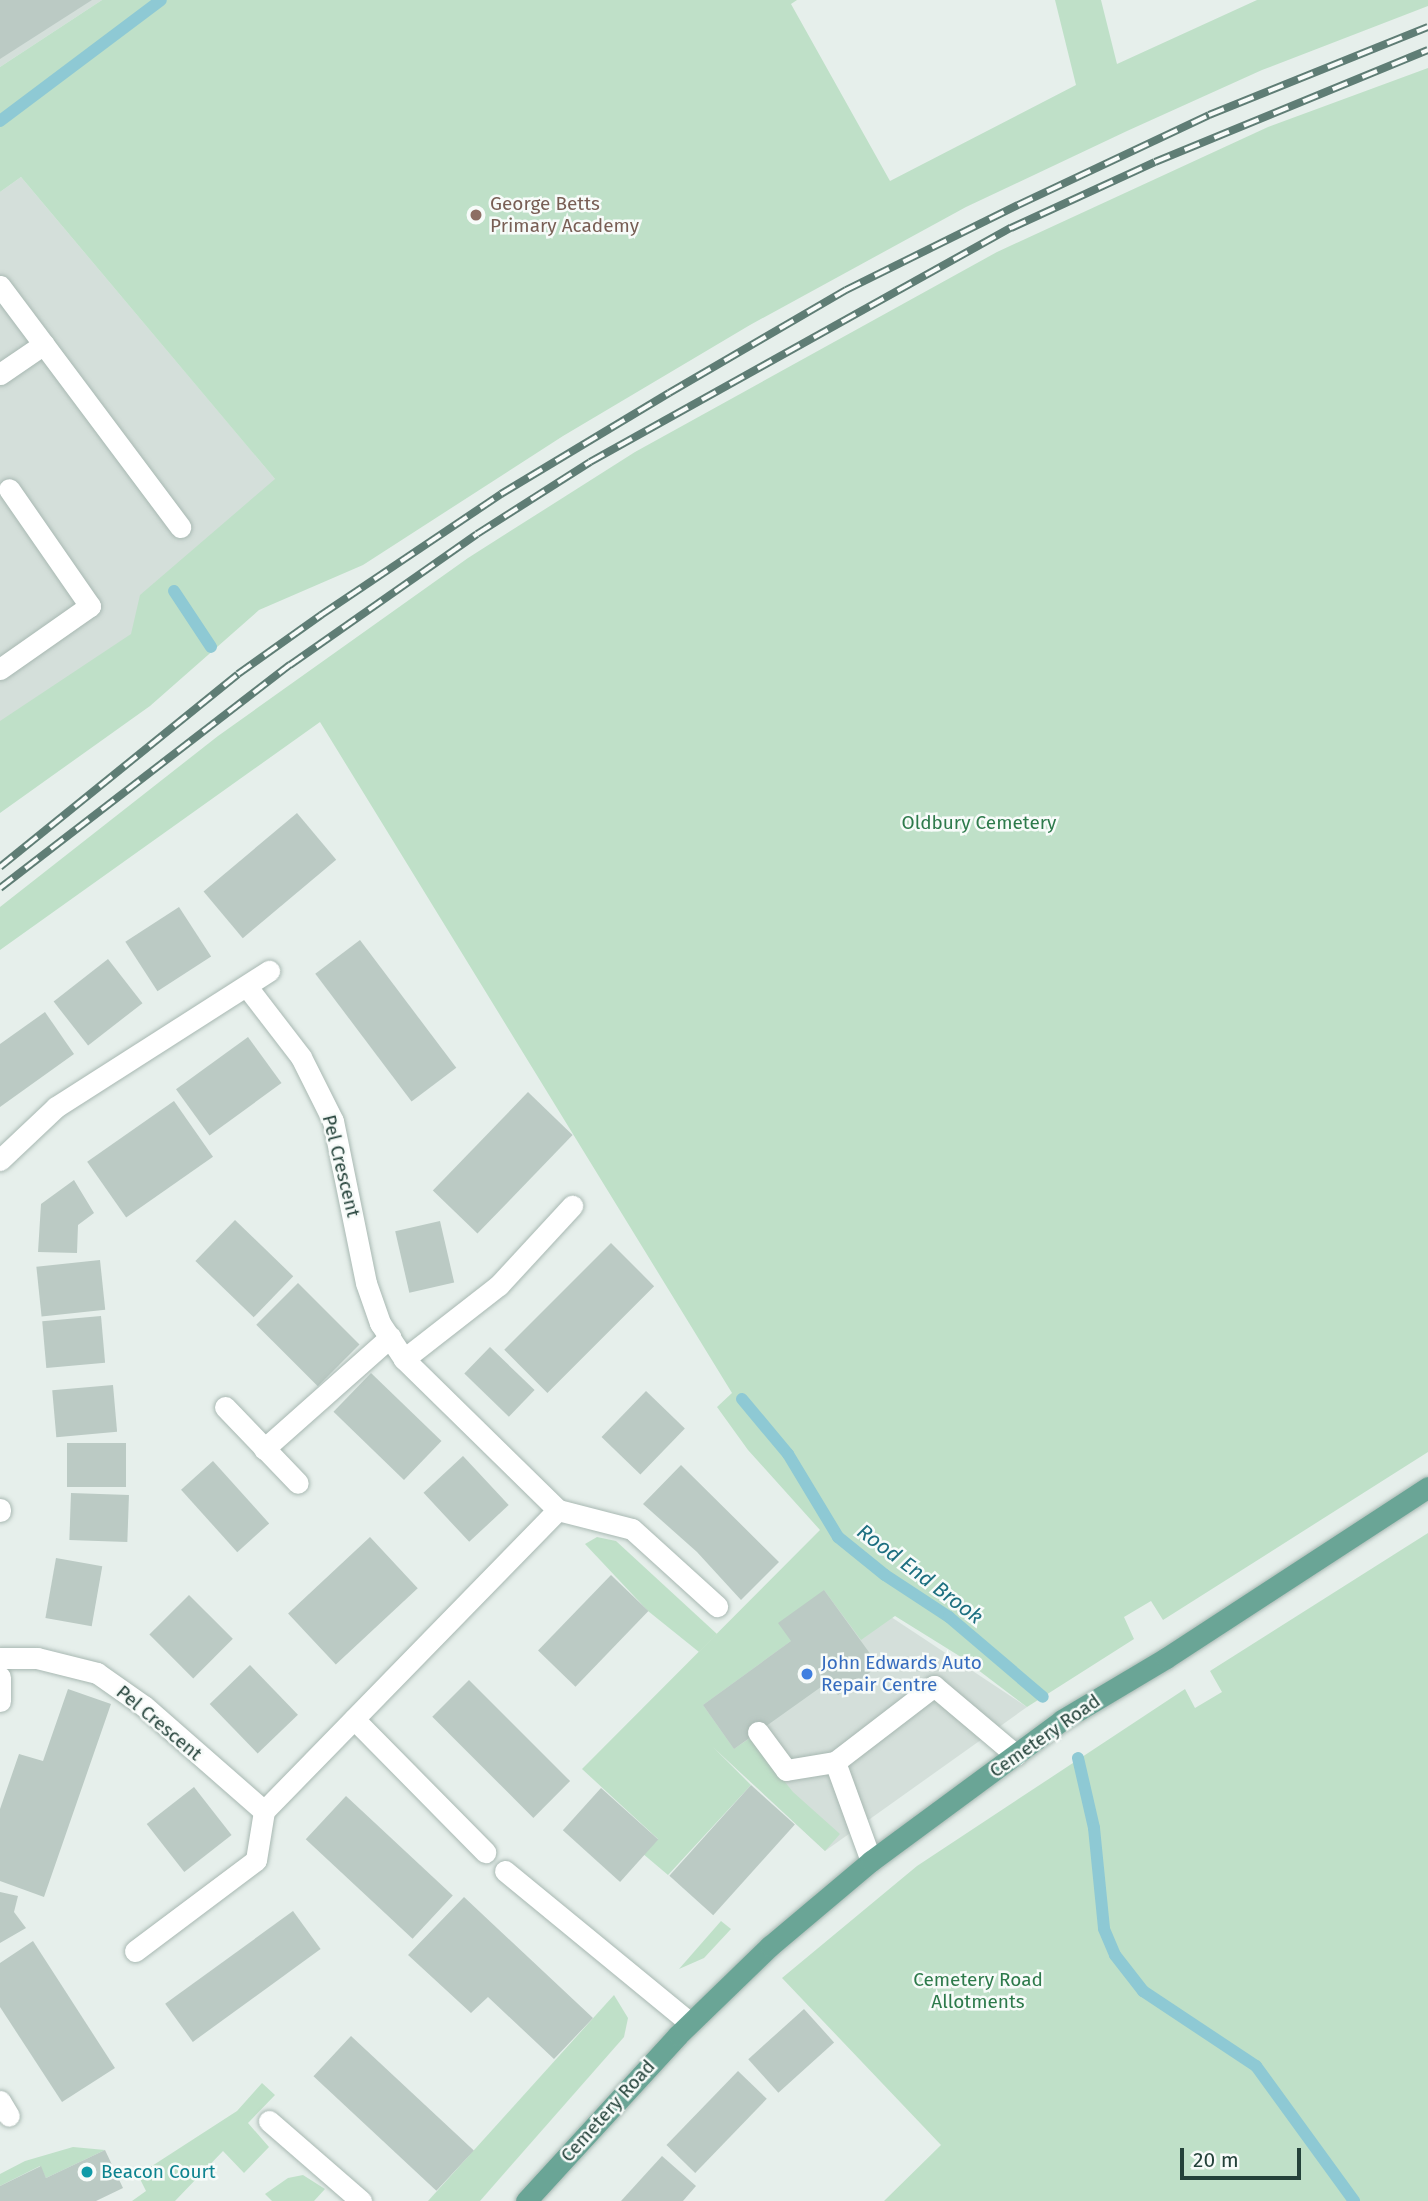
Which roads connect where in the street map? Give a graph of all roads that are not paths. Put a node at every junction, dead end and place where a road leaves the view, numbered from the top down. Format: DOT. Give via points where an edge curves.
graph roads {
  1 [pos="0,286"];
  2 [pos="44,344"];
  3 [pos="0,374"];
  4 [pos="9,489"];
  5 [pos="180,527"];
  6 [pos="0,669"];
  7 [pos="269,971"];
  8 [pos="247,986"];
  9 [pos="0,1160"];
  10 [pos="572,1206"];
  11 [pos="390,1337"];
  12 [pos="404,1359"];
  13 [pos="225,1407"];
  14 [pos="264,1449"];
  15 [pos="298,1483"];
  16 [pos="1428,1487"];
  17 [pos="558,1510"];
  18 [pos="717,1606"];
  19 [pos="0,1658"];
  20 [pos="0,1677"];
  21 [pos="0,1701"];
  22 [pos="354,1719"];
  23 [pos="758,1732"];
  24 [pos="1016,1755"];
  25 [pos="835,1762"];
  26 [pos="264,1811"];
  27 [pos="485,1852"];
  28 [pos="871,1861"];
  29 [pos="505,1871"];
  30 [pos="135,1951"];
  31 [pos="690,2023"];
  32 [pos="269,2121"];
  33 [pos="361,2201"];
  34 [pos="526,2201"];
  1 -- 2 [label="street"];
  2 -- 3 [label="street"];
  2 -- 5 [label="street"];
  4 -- 6 [label="street" via="90,606"];
  7 -- 8 [label="street"];
  8 -- 9 [label="street" via="56,1107"];
  8 -- 11 [label="street, Pel Crescent" via="301,1058 334,1121 366,1283"];
  10 -- 12 [label="street" via="499,1285"];
  11 -- 12 [label="street, Pel Crescent"];
  11 -- 14 [label="street"];
  12 -- 17 [label="street, Pel Crescent"];
  13 -- 14 [label="street"];
  14 -- 15 [label="street"];
  16 -- 24 [label="main road, Cemetery Road" via="1166,1658 1062,1720"];
  17 -- 18 [label="street" via="632,1529"];
  17 -- 22 [label="street"];
  19 -- 26 [label="street, Pel Crescent" via="37,1658 97,1673 144,1706"];
  20 -- 21 [label="street"];
  22 -- 26 [label="street"];
  22 -- 27 [label="street"];
  23 -- 25 [label="street" via="786,1770"];
  24 -- 25 [label="street" via="934,1686"];
  24 -- 28 [label="main road, Cemetery Road"];
  25 -- 28 [label="street"];
  26 -- 30 [label="street" via="256,1860"];
  28 -- 31 [label="main road, Cemetery Road"];
  29 -- 31 [label="street"];
  31 -- 34 [label="main road, Cemetery Road"];
  32 -- 33 [label="street"];
}
